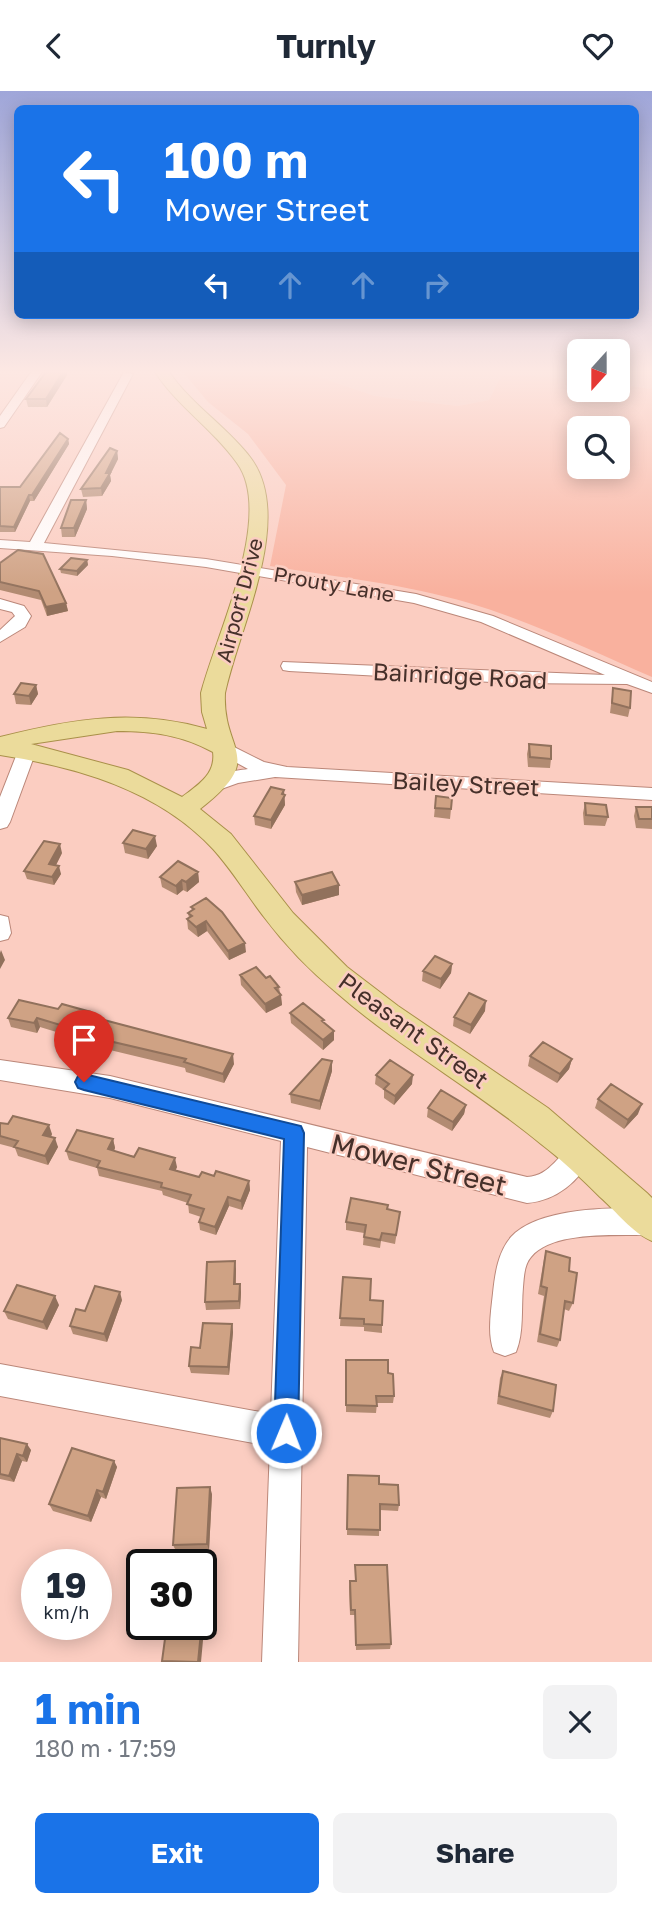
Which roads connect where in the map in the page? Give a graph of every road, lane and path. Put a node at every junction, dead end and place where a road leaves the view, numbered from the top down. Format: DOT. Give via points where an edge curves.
graph roads {
  1 [pos="89,445"];
  2 [pos="229,445"];
  3 [pos="154,541"];
  4 [pos="0,544"];
  5 [pos="35,546"];
  6 [pos="145,556"];
  7 [pos="248,569"];
  8 [pos="0,604"];
  9 [pos="0,637"];
  10 [pos="289,666"];
  11 [pos="632,679"];
  12 [pos="652,688"];
  13 [pos="213,696"];
  14 [pos="148,724"];
  15 [pos="83,726"];
  16 [pos="0,746"];
  17 [pos="224,748"];
  18 [pos="40,753"];
  19 [pos="279,772"];
  20 [pos="213,786"];
  21 [pos="652,794"];
  22 [pos="182,810"];
  23 [pos="0,822"];
  24 [pos="0,923"];
  25 [pos="0,933"];
  26 [pos="0,1070"];
  27 [pos="294,1133"];
  28 [pos="579,1155"];
  29 [pos="651,1222"];
  30 [pos="505,1341"];
  31 [pos="0,1380"];
  32 [pos="286,1433"];
  33 [pos="280,1662"];
  1 -- 5 [label="street"];
  2 -- 7 [label="main road, Airport Drive" via="254,477 259,499 259,522"];
  3 -- 6 [label="street"];
  4 -- 5 [label="street, Prouty Lane"];
  5 -- 6 [label="street, Prouty Lane"];
  6 -- 7 [label="street, Prouty Lane"];
  7 -- 11 [label="street, Prouty Lane" via="449,607"];
  7 -- 13 [label="main road, Airport Drive"];
  8 -- 9 [label="street" via="18,609 23,616"];
  10 -- 11 [label="street, Bainridge Road" via="510,678"];
  11 -- 12 [label="street, Prouty Lane"];
  13 -- 14 [label="main road, Airport Drive" via="190,712"];
  13 -- 17 [label="main road, Airport Drive"];
  14 -- 15 [label="main road, Airport Drive"];
  14 -- 17 [label="main road, Airport Drive" via="209,738"];
  15 -- 16 [label="main road, Airport Drive"];
  15 -- 18 [label="main road"];
  16 -- 18 [label="main road, Pleasant Street"];
  17 -- 19 [label="street, Bailey Street" via="251,765"];
  17 -- 20 [label="main road, Airport Drive" via="226,767"];
  18 -- 22 [label="main road, Pleasant Street" via="121,777"];
  18 -- 23 [label="street"];
  19 -- 20 [label="street, Bailey Street" via="234,777"];
  19 -- 21 [label="street, Bailey Street"];
  20 -- 22 [label="main road, Bailey Street"];
  22 -- 28 [label="main road, Pleasant Street" via="220,841 283,921 371,1004 497,1090"];
  24 -- 25 [label="street"];
  26 -- 27 [label="street, Mower Street" via="97,1084"];
  27 -- 28 [label="street, Mower Street" via="527,1191 550,1185"];
  27 -- 32 [label="street"];
  28 -- 29 [label="main road, Pleasant Street"];
  29 -- 30 [label="street" via="542,1231 521,1244 512,1262"];
  31 -- 32 [label="street"];
  32 -- 33 [label="street"];
}
